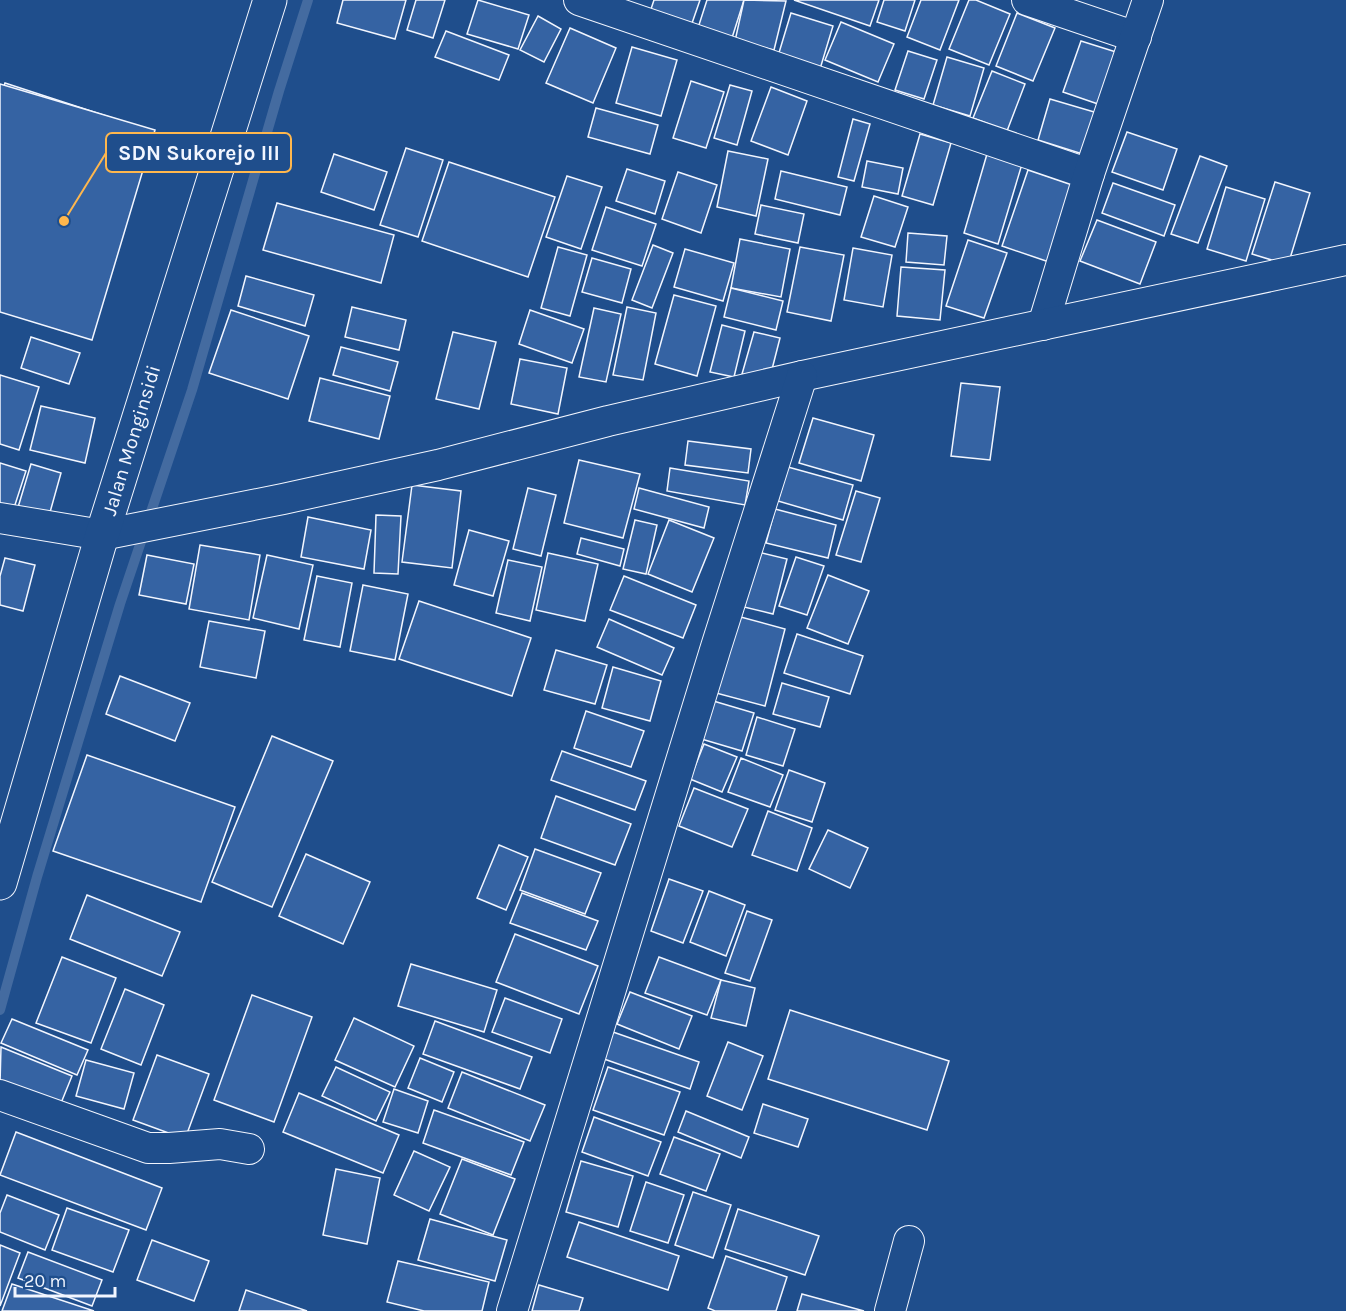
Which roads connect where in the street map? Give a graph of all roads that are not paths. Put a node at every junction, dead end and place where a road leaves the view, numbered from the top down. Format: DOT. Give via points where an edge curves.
graph roads {
  1 [pos="270,0"];
  2 [pos="579,0"];
  3 [pos="1027,0"];
  4 [pos="1148,0"];
  5 [pos="1136,37"];
  6 [pos="1089,174"];
  7 [pos="1346,260"];
  8 [pos="1043,325"];
  9 [pos="802,376"];
  10 [pos="3,519"];
  11 [pos="115,532"];
  12 [pos="0,883"];
  13 [pos="0,1095"];
  14 [pos="249,1149"];
  15 [pos="909,1241"];
  16 [pos="512,1311"];
  17 [pos="890,1311"];
  1 -- 11 [label="main road, Jalan Monginsidi" via="237,99"];
  2 -- 6 [label="street"];
  3 -- 5 [label="street"];
  4 -- 5 [label="street"];
  5 -- 6 [label="street"];
  6 -- 8 [label="street"];
  7 -- 8 [label="street"];
  8 -- 9 [label="street"];
  9 -- 11 [label="street" via="438,465"];
  9 -- 16 [label="street"];
  10 -- 11 [label="street"];
  11 -- 12 [label="main road, Jalan Monginsidi"];
  13 -- 14 [label="street" via="148,1148 220,1144"];
  15 -- 17 [label="street"];
}
